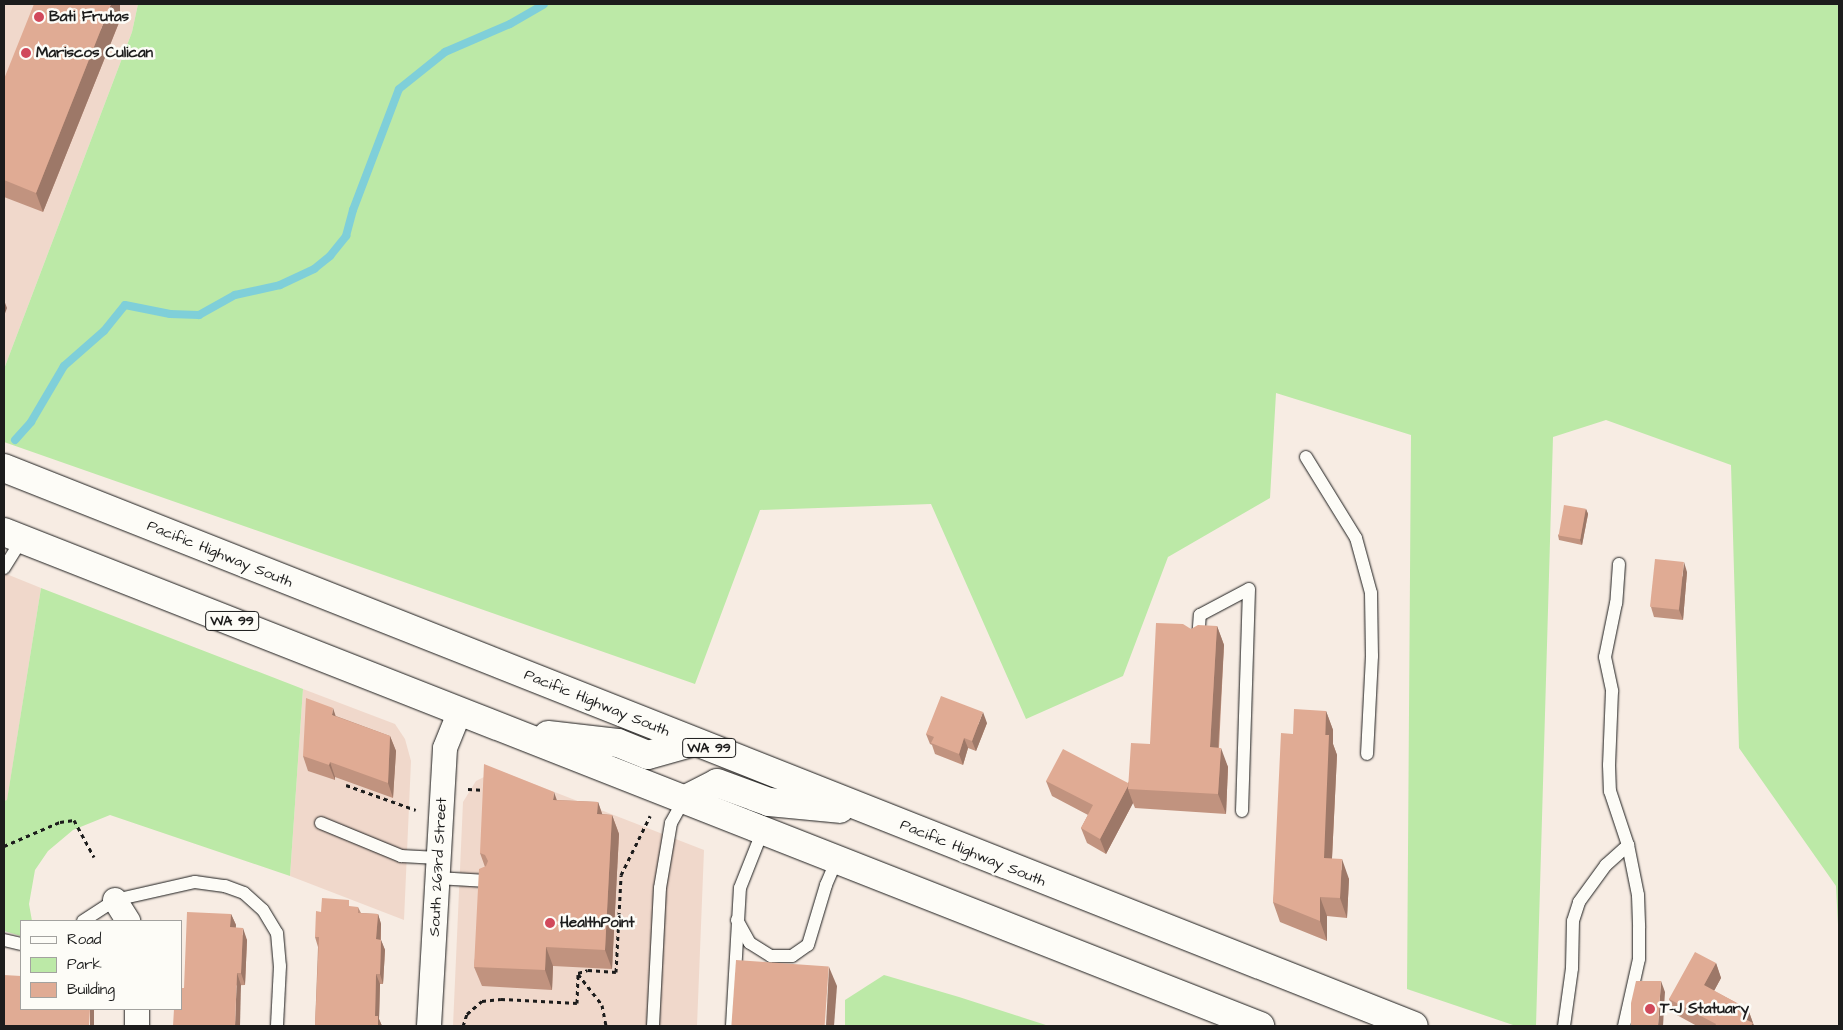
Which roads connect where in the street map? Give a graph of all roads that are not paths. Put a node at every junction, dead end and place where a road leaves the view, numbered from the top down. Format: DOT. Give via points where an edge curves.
graph roads {
  1 [pos="1306,457"];
  2 [pos="4,468"];
  3 [pos="13,535"];
  4 [pos="1619,564"];
  5 [pos="4,568"];
  6 [pos="1198,641"];
  7 [pos="460,711"];
  8 [pos="511,731"];
  9 [pos="694,742"];
  10 [pos="1367,754"];
  11 [pos="684,800"];
  12 [pos="1242,812"];
  13 [pos="871,813"];
  14 [pos="321,823"];
  15 [pos="763,830"];
  16 [pos="1628,846"];
  17 [pos="837,859"];
  18 [pos="438,868"];
  19 [pos="487,881"];
  20 [pos="115,900"];
  21 [pos="85,920"];
  22 [pos="127,920"];
  23 [pos="737,920"];
  24 [pos="4,940"];
  25 [pos="20,944"];
  26 [pos="137,1010"];
  27 [pos="137,1026"];
  28 [pos="277,1026"];
  29 [pos="429,1026"];
  30 [pos="653,1026"];
  31 [pos="732,1026"];
  32 [pos="1260,1026"];
  33 [pos="1414,1026"];
  34 [pos="1564,1026"];
  35 [pos="1624,1026"];
  1 -- 10 [label="lane" via="1356,538 1371,593 1372,656"];
  2 -- 9 [label="main road, Pacific Highway South / WA 99"];
  3 -- 5 [label="lane"];
  3 -- 7 [label="main road, WA 99"];
  4 -- 16 [label="lane" via="1616,603 1605,657 1612,691 1610,791"];
  6 -- 12 [label="lane" via="1200,615 1249,589"];
  7 -- 8 [label="main road, WA 99"];
  7 -- 18 [label="street, South 263rd Street" via="445,748"];
  8 -- 9 [label="main road" via="618,743 648,755"];
  8 -- 11 [label="main road, WA 99"];
  9 -- 13 [label="main road, Pacific Highway South / WA 99"];
  11 -- 13 [label="main road" via="717,783 769,802"];
  11 -- 15 [label="main road, WA 99"];
  11 -- 30 [label="lane" via="671,824 660,888"];
  13 -- 33 [label="main road, Pacific Highway South / WA 99"];
  14 -- 18 [label="lane"];
  15 -- 17 [label="main road, WA 99"];
  15 -- 23 [label="lane" via="740,888"];
  16 -- 34 [label="lane" via="1606,865 1579,902 1573,921 1572,968"];
  16 -- 35 [label="lane" via="1638,895 1639,959"];
  17 -- 23 [label="lane" via="808,945 792,956 771,956 750,943"];
  17 -- 32 [label="main road, WA 99"];
  18 -- 19 [label="lane"];
  18 -- 29 [label="street, South 263rd Street"];
  20 -- 21 [label="lane"];
  20 -- 22 [label="street"];
  20 -- 28 [label="lane" via="194,882 224,886 244,894 263,910 277,933 280,966"];
  23 -- 31 [label="lane"];
  24 -- 25 [label="lane"];
  26 -- 27 [label="street"];
}
